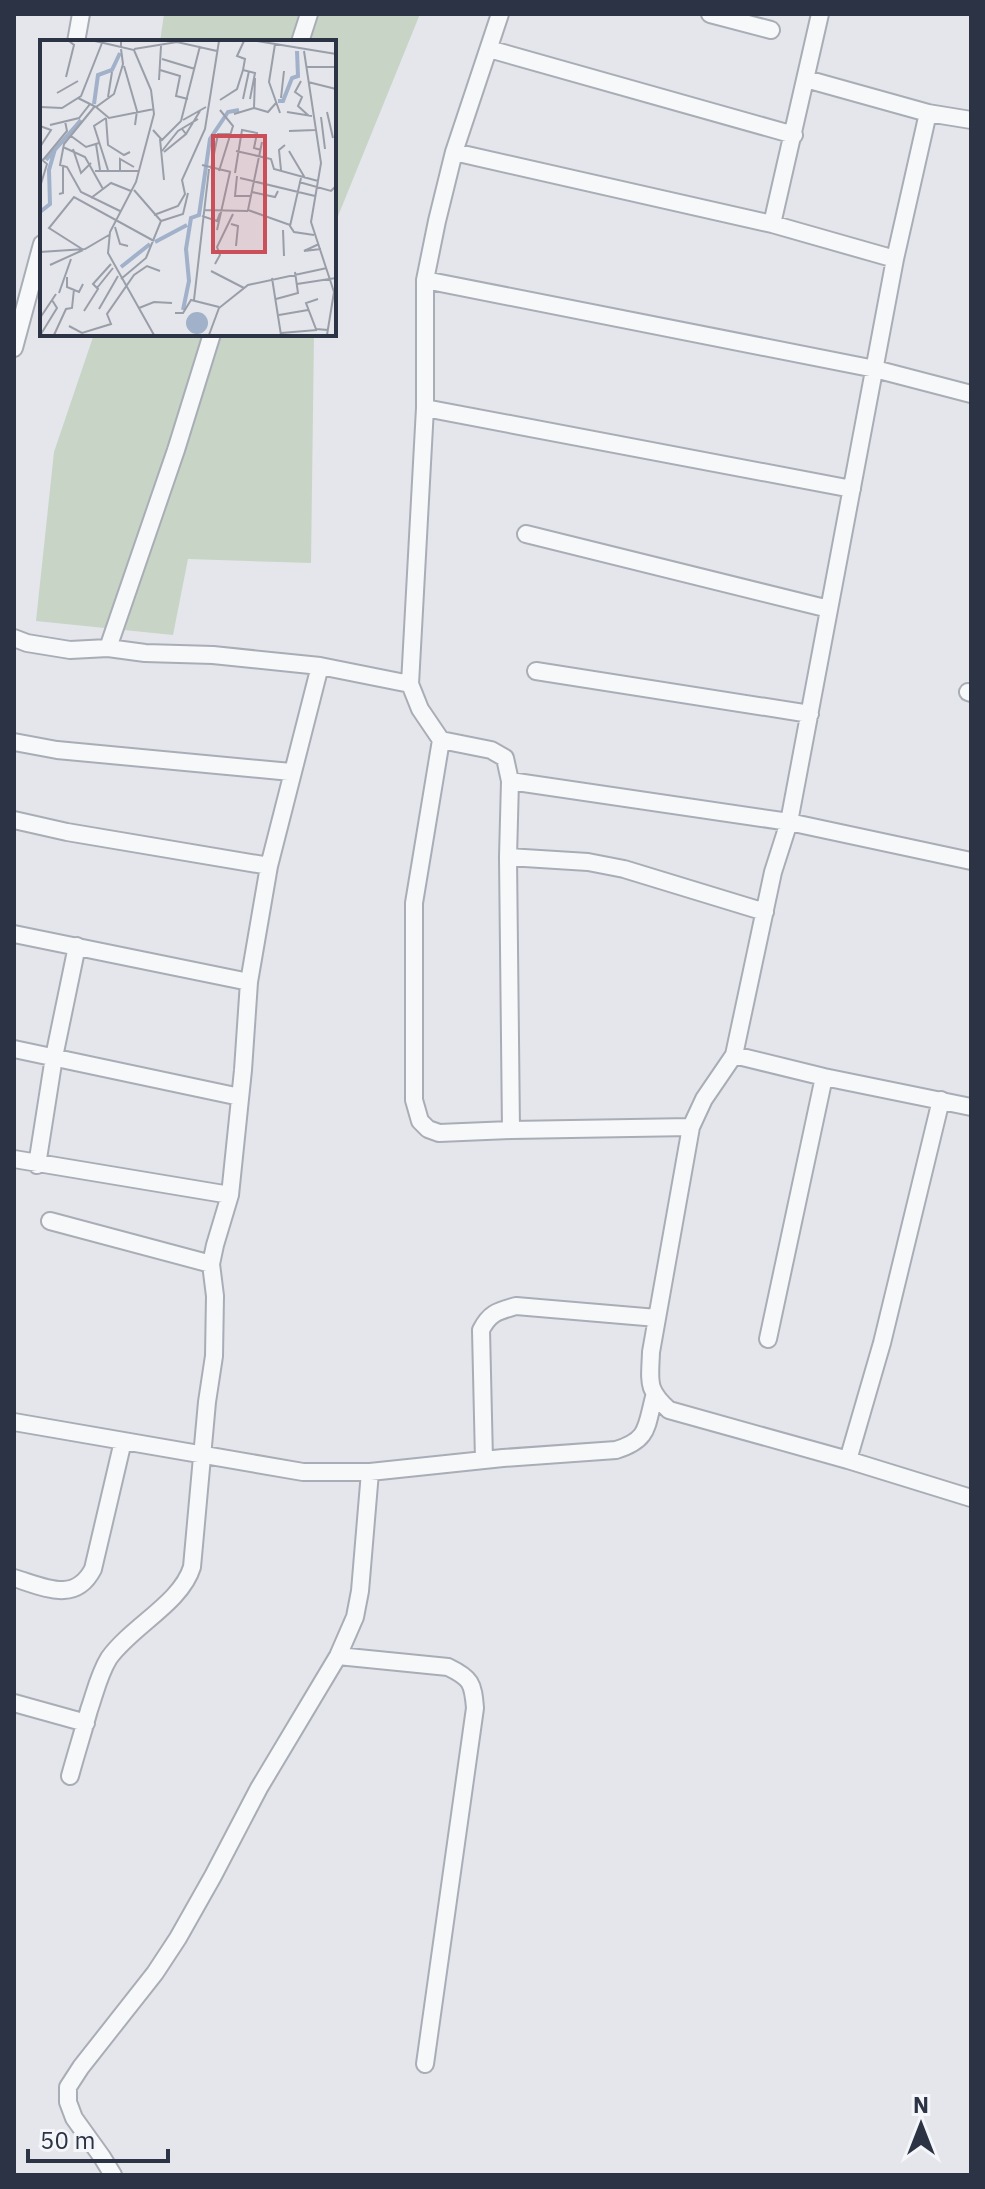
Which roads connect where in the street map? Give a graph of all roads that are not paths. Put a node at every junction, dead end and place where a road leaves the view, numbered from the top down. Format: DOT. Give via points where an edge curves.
graph roads {
  1 [pos="81,14"];
  2 [pos="309,14"];
  3 [pos="500,14"];
  4 [pos="710,14"];
  5 [pos="820,14"];
  6 [pos="771,30"];
  7 [pos="76,40"];
  8 [pos="301,40"];
  9 [pos="489,49"];
  10 [pos="806,79"];
  11 [pos="928,113"];
  12 [pos="971,120"];
  13 [pos="794,135"];
  14 [pos="454,152"];
  15 [pos="772,224"];
  16 [pos="40,251"];
  17 [pos="895,259"];
  18 [pos="425,280"];
  19 [pos="211,336"];
  20 [pos="14,348"];
  21 [pos="875,369"];
  22 [pos="971,394"];
  23 [pos="425,408"];
  24 [pos="852,489"];
  25 [pos="526,534"];
  26 [pos="829,609"];
  27 [pos="14,638"];
  28 [pos="108,648"];
  29 [pos="320,666"];
  30 [pos="536,671"];
  31 [pos="410,684"];
  32 [pos="810,714"];
  33 [pos="441,740"];
  34 [pos="14,742"];
  35 [pos="291,772"];
  36 [pos="510,781"];
  37 [pos="14,820"];
  38 [pos="789,822"];
  39 [pos="508,857"];
  40 [pos="971,861"];
  41 [pos="269,866"];
  42 [pos="765,912"];
  43 [pos="14,934"];
  44 [pos="77,946"];
  45 [pos="249,982"];
  46 [pos="14,1049"];
  47 [pos="734,1055"];
  48 [pos="54,1057"];
  49 [pos="824,1077"];
  50 [pos="240,1097"];
  51 [pos="941,1100"];
  52 [pos="971,1107"];
  53 [pos="691,1127"];
  54 [pos="511,1130"];
  55 [pos="14,1159"];
  56 [pos="37,1165"];
  57 [pos="230,1195"];
  58 [pos="50,1221"];
  59 [pos="211,1264"];
  60 [pos="657,1318"];
  61 [pos="768,1339"];
  62 [pos="654,1397"];
  63 [pos="14,1422"];
  64 [pos="123,1441"];
  65 [pos="202,1455"];
  66 [pos="484,1460"];
  67 [pos="848,1460"];
  68 [pos="370,1472"];
  69 [pos="971,1498"];
  70 [pos="14,1578"];
  71 [pos="338,1656"];
  72 [pos="14,1703"];
  73 [pos="86,1723"];
  74 [pos="70,1776"];
  75 [pos="425,2064"];
  76 [pos="113,2175"];
  1 -- 7 [label="street"];
  2 -- 8 [label="street"];
  3 -- 9 [label="street"];
  4 -- 6 [label="street"];
  5 -- 10 [label="street"];
  9 -- 13 [label="street"];
  9 -- 14 [label="street"];
  10 -- 11 [label="street"];
  10 -- 13 [label="street"];
  11 -- 12 [label="street"];
  11 -- 17 [label="street"];
  13 -- 15 [label="street"];
  14 -- 15 [label="street"];
  14 -- 18 [label="street"];
  15 -- 17 [label="street"];
  16 -- 20 [label="street"];
  17 -- 21 [label="street"];
  18 -- 21 [label="street"];
  18 -- 23 [label="street"];
  19 -- 28 [label="street"];
  21 -- 22 [label="street"];
  21 -- 24 [label="street"];
  23 -- 24 [label="street"];
  23 -- 31 [label="street"];
  24 -- 26 [label="street"];
  25 -- 26 [label="street"];
  26 -- 32 [label="street"];
  27 -- 28 [label="street" via="70,650"];
  28 -- 29 [label="street"];
  29 -- 31 [label="street"];
  29 -- 35 [label="street"];
  30 -- 32 [label="street"];
  31 -- 33 [label="street"];
  32 -- 38 [label="street"];
  33 -- 36 [label="street" via="500,753"];
  33 -- 54 [label="street" via="414,903 414,1100 420,1121 439,1133"];
  34 -- 35 [label="street"];
  35 -- 41 [label="street"];
  36 -- 38 [label="street"];
  36 -- 39 [label="street"];
  37 -- 41 [label="street"];
  38 -- 40 [label="street"];
  38 -- 42 [label="street"];
  39 -- 42 [label="street" via="624,869"];
  39 -- 54 [label="street"];
  41 -- 45 [label="street"];
  42 -- 47 [label="street"];
  43 -- 44 [label="street"];
  44 -- 45 [label="street"];
  44 -- 48 [label="street"];
  45 -- 50 [label="street"];
  46 -- 48 [label="street"];
  47 -- 49 [label="street"];
  47 -- 53 [label="street"];
  48 -- 50 [label="street"];
  48 -- 56 [label="street"];
  49 -- 51 [label="street"];
  49 -- 61 [label="street"];
  50 -- 57 [label="street"];
  51 -- 52 [label="street"];
  51 -- 67 [label="street"];
  53 -- 54 [label="street"];
  53 -- 60 [label="street"];
  55 -- 56 [label="street"];
  56 -- 57 [label="street"];
  57 -- 59 [label="street"];
  58 -- 59 [label="street"];
  59 -- 65 [label="street" via="216,1322"];
  60 -- 62 [label="street" via="651,1352"];
  60 -- 66 [label="street" via="516,1306 487,1318 481,1330"];
  62 -- 66 [label="street" via="641,1438 632,1445"];
  62 -- 67 [label="street" via="669,1410"];
  63 -- 64 [label="street"];
  64 -- 65 [label="street"];
  64 -- 70 [label="street" via="87,1581 75,1589 55,1590"];
  65 -- 68 [label="street" via="294,1472"];
  65 -- 73 [label="street" via="195,1549 187,1582 118,1646 99,1679"];
  66 -- 68 [label="street"];
  67 -- 69 [label="street"];
  68 -- 71 [label="street" via="360,1591"];
  71 -- 75 [label="street" via="448,1667 473,1687 475,1708"];
  71 -- 76 [label="street" via="178,1938 68,2087 74,2118"];
  72 -- 73 [label="street"];
  73 -- 74 [label="street"];
}
